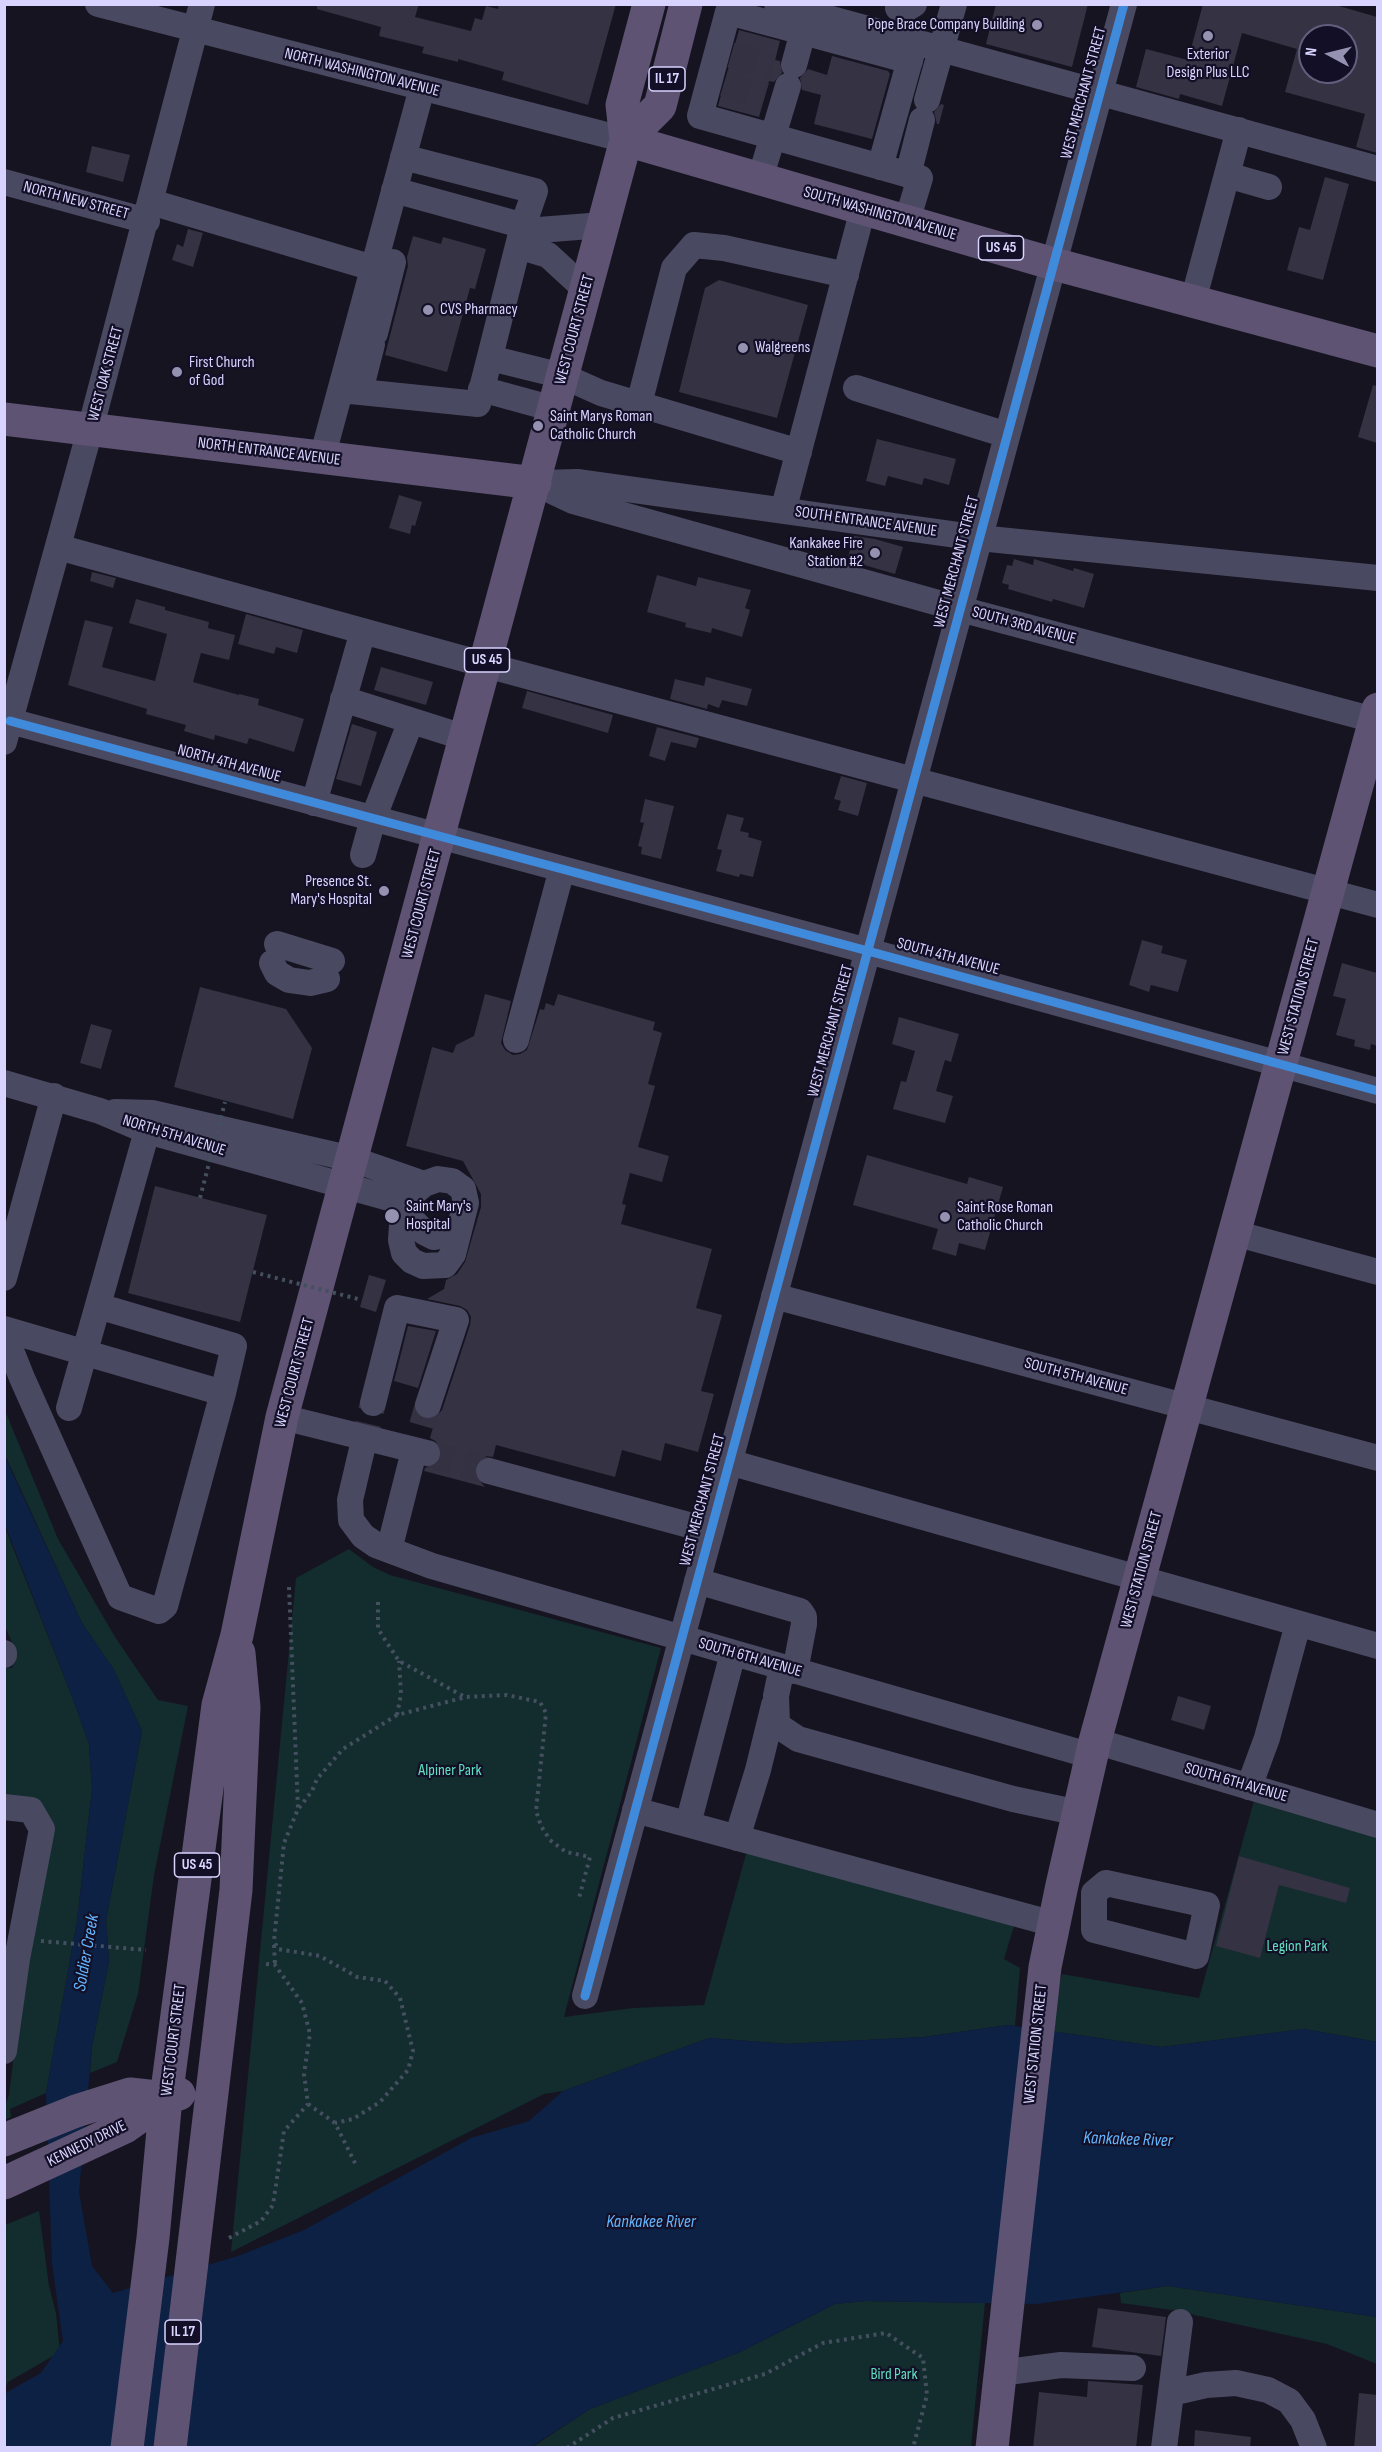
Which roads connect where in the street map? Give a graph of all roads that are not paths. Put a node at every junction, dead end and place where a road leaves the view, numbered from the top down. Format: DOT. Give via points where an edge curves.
graph roads {
  1 [pos="98,4"];
  2 [pos="202,4"];
  3 [pos="649,4"];
  4 [pos="686,4"];
  5 [pos="954,4"];
  6 [pos="1124,4"];
  7 [pos="769,10"];
  8 [pos="196,30"];
  9 [pos="803,32"];
  10 [pos="942,49"];
  11 [pos="913,51"];
  12 [pos="422,88"];
  13 [pos="1100,92"];
  14 [pos="1239,130"];
  15 [pos="773,136"];
  16 [pos="626,140"];
  17 [pos="403,157"];
  18 [pos="880,167"];
  19 [pos="1377,169"];
  20 [pos="908,175"];
  21 [pos="1227,175"];
  22 [pos="760,179"];
  23 [pos="4,182"];
  24 [pos="1269,187"];
  25 [pos="402,193"];
  26 [pos="863,209"];
  27 [pos="149,211"];
  28 [pos="907,222"];
  29 [pos="603,225"];
  30 [pos="521,236"];
  31 [pos="1054,264"];
  32 [pos="373,268"];
  33 [pos="846,275"];
  34 [pos="586,290"];
  35 [pos="1193,302"];
  36 [pos="1377,351"];
  37 [pos="490,358"];
  38 [pos="563,376"];
  39 [pos="856,388"];
  40 [pos="482,389"];
  41 [pos="350,391"];
  42 [pos="639,404"];
  43 [pos="554,410"];
  44 [pos="4,419"];
  45 [pos="90,430"];
  46 [pos="1007,435"];
  47 [pos="799,452"];
  48 [pos="322,458"];
  49 [pos="535,483"];
  50 [pos="783,511"];
  51 [pos="980,538"];
  52 [pos="58,547"];
  53 [pos="1377,578"];
  54 [pos="960,609"];
  55 [pos="363,632"];
  56 [pos="486,665"];
  57 [pos="344,699"];
  58 [pos="1376,717"];
  59 [pos="411,721"];
  60 [pos="7,731"];
  61 [pos="466,738"];
  62 [pos="914,780"];
  63 [pos="314,803"];
  64 [pos="373,819"];
  65 [pos="440,837"];
  66 [pos="363,855"];
  67 [pos="562,870"];
  68 [pos="1328,891"];
  69 [pos="1377,905"];
  70 [pos="868,951"];
  71 [pos="274,954"];
  72 [pos="330,970"];
  73 [pos="516,1040"];
  74 [pos="1280,1064"];
  75 [pos="4,1083"];
  76 [pos="1377,1090"];
  77 [pos="54,1096"];
  78 [pos="100,1111"];
  79 [pos="147,1131"];
  80 [pos="349,1172"];
  81 [pos="424,1184"];
  82 [pos="407,1203"];
  83 [pos="1234,1233"];
  84 [pos="448,1234"];
  85 [pos="1377,1272"];
  86 [pos="4,1278"];
  87 [pos="774,1296"];
  88 [pos="98,1306"];
  89 [pos="4,1331"];
  90 [pos="86,1352"];
  91 [pos="223,1393"];
  92 [pos="373,1403"];
  93 [pos="428,1405"];
  94 [pos="1187,1407"];
  95 [pos="69,1408"];
  96 [pos="282,1417"];
  97 [pos="362,1449"];
  98 [pos="1377,1458"];
  99 [pos="729,1462"];
  100 [pos="489,1471"];
  101 [pos="711,1531"];
  102 [pos="383,1547"];
  103 [pos="1139,1580"];
  104 [pos="697,1581"];
  105 [pos="1298,1624"];
  106 [pos="237,1635"];
  107 [pos="682,1638"];
  108 [pos="1377,1646"];
  109 [pos="733,1653"];
  110 [pos="788,1669"];
  111 [pos="776,1696"];
  112 [pos="1093,1749"];
  113 [pos="1249,1787"];
  114 [pos="4,1807"];
  115 [pos="635,1810"];
  116 [pos="1079,1813"];
  117 [pos="687,1824"];
  118 [pos="1377,1824"];
  119 [pos="737,1838"];
  120 [pos="1062,1885"];
  121 [pos="1094,1893"];
  122 [pos="1054,1924"];
  123 [pos="11,1958"];
  124 [pos="585,1996"];
  125 [pos="4,2051"];
  126 [pos="212,2083"];
  127 [pos="166,2098"];
  128 [pos="4,2140"];
  129 [pos="4,2182"];
  130 [pos="1180,2322"];
  131 [pos="1133,2368"];
  132 [pos="1000,2373"];
  133 [pos="1171,2393"];
  134 [pos="127,2448"];
  135 [pos="170,2448"];
  136 [pos="992,2448"];
  137 [pos="1164,2448"];
  138 [pos="1314,2448"];
  1 -- 8 [label="street, NORTH WASHINGTON AVENUE"];
  2 -- 8 [label="street, WEST OAK STREET"];
  3 -- 16 [label="main road, WEST COURT STREET / IL 17" via="622,105"];
  4 -- 16 [label="main road, WEST COURT STREET / IL 17" via="660,106"];
  5 -- 10 [label="street"];
  6 -- 13 [label="street, WEST MERCHANT STREET"];
  7 -- 9 [label="street"];
  7 -- 11 [label="street"];
  7 -- 15 [label="street" via="728,12 717,81 700,116"];
  8 -- 12 [label="street, NORTH WASHINGTON AVENUE"];
  8 -- 27 [label="street, WEST OAK STREET"];
  9 -- 11 [label="street"];
  9 -- 15 [label="street" via="782,81"];
  10 -- 11 [label="street"];
  10 -- 13 [label="street"];
  10 -- 20 [label="street"];
  11 -- 18 [label="street"];
  12 -- 16 [label="street, NORTH WASHINGTON AVENUE"];
  12 -- 17 [label="street"];
  13 -- 14 [label="street"];
  13 -- 31 [label="street, WEST MERCHANT STREET"];
  14 -- 19 [label="street"];
  14 -- 21 [label="street"];
  15 -- 18 [label="street"];
  15 -- 22 [label="street"];
  16 -- 22 [label="main road, SOUTH WASHINGTON AVENUE / US 45"];
  16 -- 29 [label="main road, WEST COURT STREET / US 45"];
  17 -- 25 [label="street"];
  17 -- 30 [label="street" via="535,191"];
  18 -- 20 [label="street"];
  20 -- 28 [label="street" via="920,178"];
  21 -- 24 [label="street"];
  21 -- 35 [label="street"];
  22 -- 26 [label="main road, SOUTH WASHINGTON AVENUE / US 45"];
  23 -- 27 [label="street, NORTH NEW STREET"];
  25 -- 30 [label="street"];
  25 -- 32 [label="street"];
  25 -- 41 [label="street" via="373,339"];
  26 -- 28 [label="main road, SOUTH WASHINGTON AVENUE / US 45"];
  26 -- 33 [label="street"];
  27 -- 32 [label="street, NORTH NEW STREET"];
  27 -- 45 [label="street, WEST OAK STREET"];
  28 -- 31 [label="main road, SOUTH WASHINGTON AVENUE / US 45"];
  29 -- 30 [label="street"];
  29 -- 34 [label="main road, WEST COURT STREET / US 45"];
  30 -- 34 [label="street"];
  30 -- 37 [label="street"];
  31 -- 35 [label="main road, SOUTH WASHINGTON AVENUE / US 45"];
  31 -- 46 [label="street, WEST MERCHANT STREET"];
  32 -- 41 [label="street"];
  33 -- 42 [label="street" via="694,245 674,268"];
  33 -- 47 [label="street"];
  34 -- 38 [label="main road, WEST COURT STREET / US 45"];
  35 -- 36 [label="main road, SOUTH WASHINGTON AVENUE / US 45"];
  37 -- 38 [label="street"];
  37 -- 40 [label="street"];
  38 -- 42 [label="street"];
  38 -- 43 [label="main road, WEST COURT STREET / US 45"];
  39 -- 46 [label="street"];
  40 -- 41 [label="street" via="478,404"];
  40 -- 43 [label="street"];
  41 -- 48 [label="street"];
  42 -- 47 [label="street"];
  43 -- 49 [label="main road, WEST COURT STREET / US 45"];
  44 -- 45 [label="main road, NORTH ENTRANCE AVENUE"];
  45 -- 48 [label="main road, NORTH ENTRANCE AVENUE"];
  45 -- 52 [label="street, WEST OAK STREET"];
  46 -- 51 [label="street, WEST MERCHANT STREET"];
  47 -- 50 [label="street"];
  48 -- 49 [label="main road, NORTH ENTRANCE AVENUE"];
  49 -- 50 [label="street, SOUTH ENTRANCE AVENUE" via="577,482"];
  49 -- 54 [label="street, SOUTH 3RD AVENUE" via="573,501"];
  49 -- 56 [label="main road, WEST COURT STREET / US 45"];
  50 -- 51 [label="street, SOUTH ENTRANCE AVENUE"];
  51 -- 53 [label="street, SOUTH ENTRANCE AVENUE"];
  51 -- 54 [label="street, WEST MERCHANT STREET"];
  52 -- 55 [label="street"];
  52 -- 60 [label="street, WEST OAK STREET"];
  54 -- 58 [label="street, SOUTH 3RD AVENUE"];
  54 -- 62 [label="street, WEST MERCHANT STREET"];
  55 -- 56 [label="street"];
  55 -- 57 [label="street"];
  56 -- 61 [label="main road, WEST COURT STREET / US 45"];
  56 -- 62 [label="street"];
  57 -- 59 [label="street"];
  57 -- 63 [label="street"];
  58 -- 68 [label="main road, WEST STATION STREET"];
  59 -- 61 [label="street"];
  59 -- 64 [label="street"];
  60 -- 63 [label="street, NORTH 4TH AVENUE"];
  61 -- 65 [label="main road, WEST COURT STREET / US 45"];
  62 -- 68 [label="street"];
  62 -- 70 [label="street, WEST MERCHANT STREET"];
  63 -- 64 [label="street, NORTH 4TH AVENUE"];
  64 -- 65 [label="street, NORTH 4TH AVENUE"];
  64 -- 66 [label="street"];
  65 -- 67 [label="street, SOUTH 4TH AVENUE"];
  65 -- 80 [label="main road, WEST COURT STREET / US 45"];
  67 -- 70 [label="street, SOUTH 4TH AVENUE"];
  67 -- 73 [label="street"];
  68 -- 69 [label="street"];
  68 -- 74 [label="main road, WEST STATION STREET"];
  70 -- 74 [label="street, SOUTH 4TH AVENUE"];
  70 -- 87 [label="street, WEST MERCHANT STREET"];
  71 -- 72 [label="street" via="277,973 289,980 310,983"];
  74 -- 76 [label="street, SOUTH 4TH AVENUE"];
  74 -- 83 [label="main road, WEST STATION STREET"];
  75 -- 77 [label="street, NORTH 5TH AVENUE"];
  77 -- 78 [label="street, NORTH 5TH AVENUE"];
  77 -- 86 [label="street"];
  78 -- 79 [label="street, NORTH 5TH AVENUE"];
  78 -- 80 [label="street" via="152,1113"];
  79 -- 80 [label="street, NORTH 5TH AVENUE"];
  79 -- 88 [label="street"];
  80 -- 81 [label="street"];
  80 -- 82 [label="street"];
  80 -- 96 [label="main road, WEST COURT STREET / US 45"];
  81 -- 82 [label="street"];
  81 -- 82 [label="street" via="438,1179 452,1181 463,1189 466,1203 453,1254 445,1265 423,1266 404,1253 401,1233"];
  82 -- 84 [label="street" via="412,1220 424,1232 434,1237"];
  83 -- 85 [label="street"];
  83 -- 94 [label="main road, WEST STATION STREET"];
  87 -- 94 [label="street, SOUTH 5TH AVENUE"];
  87 -- 99 [label="street, WEST MERCHANT STREET"];
  88 -- 90 [label="street"];
  88 -- 91 [label="street" via="234,1346"];
  89 -- 90 [label="street"];
  89 -- 91 [label="street" via="120,1597 159,1611 165,1606"];
  90 -- 91 [label="street"];
  90 -- 95 [label="street"];
  92 -- 93 [label="street" via="397,1308 456,1320"];
  94 -- 98 [label="street, SOUTH 5TH AVENUE"];
  94 -- 103 [label="main road, WEST STATION STREET"];
  96 -- 102 [label="street" via="418,1458"];
  96 -- 106 [label="main road, WEST COURT STREET / US 45"];
  97 -- 102 [label="street" via="350,1500 351,1520 363,1536"];
  99 -- 101 [label="street, WEST MERCHANT STREET"];
  99 -- 103 [label="street"];
  100 -- 101 [label="street"];
  101 -- 104 [label="street, WEST MERCHANT STREET"];
  102 -- 107 [label="street, SOUTH 6TH AVENUE" via="432,1566"];
  103 -- 105 [label="street"];
  103 -- 112 [label="main road, WEST STATION STREET"];
  104 -- 107 [label="street, WEST MERCHANT STREET"];
  104 -- 110 [label="street" via="800,1611 804,1624"];
  105 -- 108 [label="street"];
  105 -- 113 [label="street" via="1267,1738"];
  106 -- 126 [label="main road, WEST COURT STREET / US 45" via="244,1707 236,1890"];
  106 -- 127 [label="main road, WEST COURT STREET / US 45" via="218,1705"];
  107 -- 109 [label="street, SOUTH 6TH AVENUE"];
  107 -- 115 [label="street, WEST MERCHANT STREET"];
  109 -- 110 [label="street, SOUTH 6TH AVENUE"];
  109 -- 117 [label="street"];
  110 -- 111 [label="street"];
  110 -- 112 [label="street, SOUTH 6TH AVENUE"];
  111 -- 116 [label="street" via="777,1725 798,1739 1013,1799"];
  111 -- 119 [label="street"];
  112 -- 113 [label="street, SOUTH 6TH AVENUE"];
  112 -- 116 [label="main road, WEST STATION STREET"];
  113 -- 118 [label="street, SOUTH 6TH AVENUE"];
  114 -- 123 [label="street" via="31,1810 42,1830"];
  115 -- 117 [label="street"];
  115 -- 124 [label="street, WEST MERCHANT STREET"];
  116 -- 120 [label="main road, WEST STATION STREET"];
  117 -- 119 [label="street"];
  119 -- 122 [label="street"];
  120 -- 121 [label="street"];
  120 -- 122 [label="main road, WEST STATION STREET"];
  122 -- 132 [label="main road, WEST STATION STREET" via="1045,1967"];
  123 -- 125 [label="street"];
  126 -- 127 [label="main road, KENNEDY DRIVE"];
  126 -- 135 [label="main road, WEST COURT STREET / IL 17"];
  127 -- 128 [label="main road, KENNEDY DRIVE" via="130,2094"];
  127 -- 129 [label="main road, KENNEDY DRIVE" via="125,2127"];
  127 -- 134 [label="main road, WEST COURT STREET / IL 17"];
  130 -- 133 [label="street"];
  131 -- 132 [label="street" via="1061,2365"];
  132 -- 136 [label="main road, WEST STATION STREET"];
  133 -- 137 [label="street"];
  133 -- 138 [label="street" via="1236,2383 1268,2390 1289,2402 1303,2420"];
}
